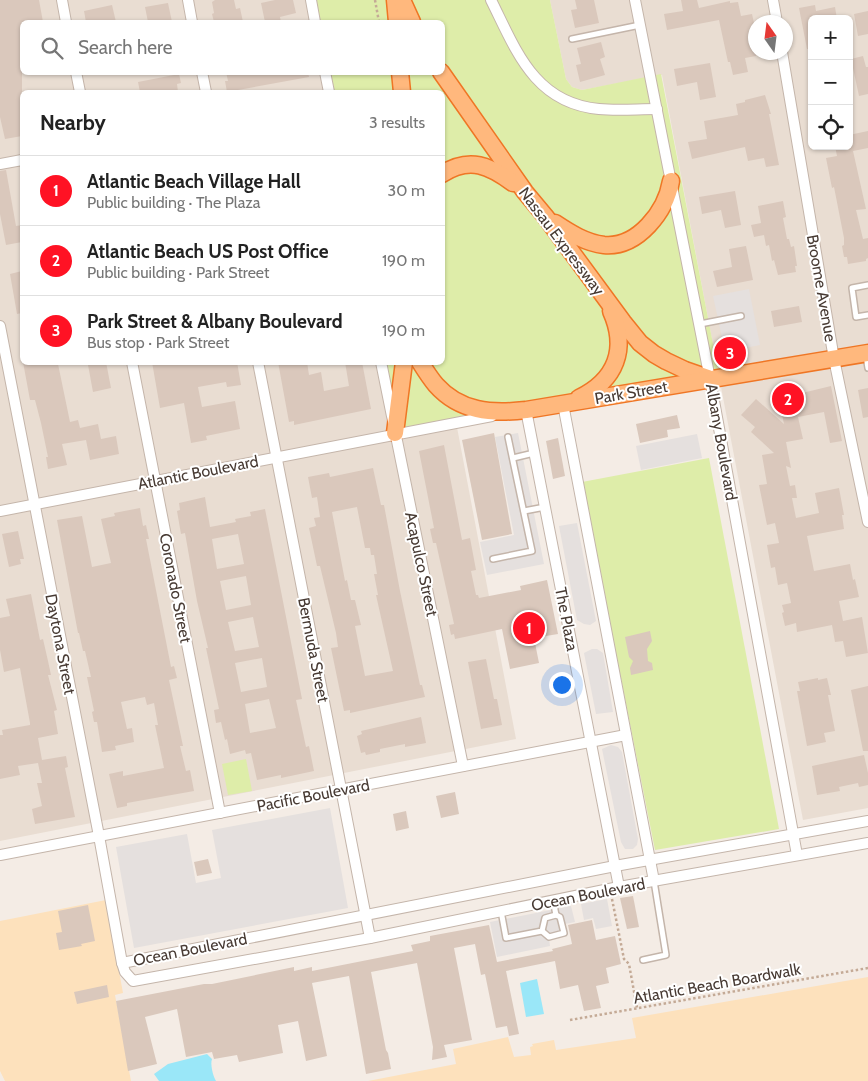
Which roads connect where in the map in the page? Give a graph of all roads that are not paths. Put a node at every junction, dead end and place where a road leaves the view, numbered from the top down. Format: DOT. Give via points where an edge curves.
graph roads {
  1 [pos="62,0"];
  2 [pos="188,0"];
  3 [pos="311,0"];
  4 [pos="395,0"];
  5 [pos="402,0"];
  6 [pos="491,0"];
  7 [pos="635,0"];
  8 [pos="773,0"];
  9 [pos="776,15"];
  10 [pos="66,20"];
  11 [pos="192,20"];
  12 [pos="315,20"];
  13 [pos="397,20"];
  14 [pos="411,20"];
  15 [pos="640,25"];
  16 [pos="572,39"];
  17 [pos="783,60"];
  18 [pos="77,75"];
  19 [pos="203,75"];
  20 [pos="326,75"];
  21 [pos="400,75"];
  22 [pos="443,75"];
  23 [pos="80,90"];
  24 [pos="206,90"];
  25 [pos="329,90"];
  26 [pos="402,90"];
  27 [pos="657,109"];
  28 [pos="20,160"];
  29 [pos="0,164"];
  30 [pos="445,173"];
  31 [pos="671,181"];
  32 [pos="525,192"];
  33 [pos="545,216"];
  34 [pos="868,285"];
  35 [pos="599,290"];
  36 [pos="868,315"];
  37 [pos="741,316"];
  38 [pos="700,324"];
  39 [pos="0,326"];
  40 [pos="834,358"];
  41 [pos="867,358"];
  42 [pos="133,365"];
  43 [pos="259,365"];
  44 [pos="382,365"];
  45 [pos="404,365"];
  46 [pos="422,365"];
  47 [pos="710,379"];
  48 [pos="562,404"];
  49 [pos="524,410"];
  50 [pos="395,433"];
  51 [pos="508,437"];
  52 [pos="534,453"];
  53 [pos="277,457"];
  54 [pos="513,458"];
  55 [pos="155,480"];
  56 [pos="34,504"];
  57 [pos="545,507"];
  58 [pos="0,511"];
  59 [pos="524,511"];
  60 [pos="868,522"];
  61 [pos="494,559"];
  62 [pos="626,735"];
  63 [pos="590,742"];
  64 [pos="463,766"];
  65 [pos="340,790"];
  66 [pos="220,813"];
  67 [pos="868,821"];
  68 [pos="794,834"];
  69 [pos="99,836"];
  70 [pos="868,843"];
  71 [pos="0,855"];
  72 [pos="797,856"];
  73 [pos="650,860"];
  74 [pos="614,866"];
  75 [pos="654,881"];
  76 [pos="614,888"];
  77 [pos="553,900"];
  78 [pos="501,911"];
  79 [pos="556,915"];
  80 [pos="365,916"];
  81 [pos="542,931"];
  82 [pos="370,938"];
  83 [pos="643,960"];
  84 [pos="122,963"];
  1 -- 10 [label="street"];
  2 -- 11 [label="street"];
  3 -- 12 [label="street"];
  4 -- 13 [label="highway"];
  5 -- 14 [label="highway"];
  6 -- 27 [label="street" via="528,70 545,88 570,102 597,109"];
  7 -- 15 [label="street, Albany Boulevard"];
  8 -- 9 [label="street"];
  15 -- 16 [label="lane"];
  15 -- 27 [label="street, Albany Boulevard"];
  17 -- 40 [label="street, Broome Avenue"];
  18 -- 23 [label="street"];
  19 -- 24 [label="street"];
  20 -- 25 [label="street"];
  21 -- 26 [label="highway"];
  22 -- 32 [label="highway, Nassau Expressway"];
  27 -- 31 [label="street, Albany Boulevard"];
  28 -- 29 [label="street"];
  30 -- 32 [label="highway" via="463,165 480,164 497,171"];
  31 -- 33 [label="highway" via="664,205 651,222 638,234 617,244 584,240"];
  31 -- 38 [label="street, Albany Boulevard"];
  32 -- 33 [label="highway, Nassau Expressway"];
  33 -- 35 [label="highway, Nassau Expressway"];
  34 -- 36 [label="lane" via="852,288 856,317"];
  35 -- 47 [label="highway, Nassau Expressway" via="640,343 685,370"];
  35 -- 48 [label="highway" via="615,320 618,340 615,362 607,379 591,392"];
  37 -- 38 [label="lane"];
  38 -- 47 [label="street, Albany Boulevard"];
  39 -- 56 [label="street, Daytona Street"];
  40 -- 41 [label="highway, Park Street"];
  40 -- 47 [label="highway, Park Street"];
  40 -- 60 [label="street, Broome Avenue"];
  42 -- 55 [label="street, Coronado Street"];
  43 -- 53 [label="street, Bermuda Street"];
  44 -- 50 [label="street, Acapulco Street"];
  45 -- 50 [label="highway"];
  46 -- 49 [label="highway" via="435,384 460,403 487,412"];
  47 -- 48 [label="highway, Park Street"];
  47 -- 68 [label="street, Albany Boulevard"];
  48 -- 49 [label="highway, Park Street"];
  48 -- 62 [label="street"];
  49 -- 50 [label="street, Park Street"];
  49 -- 52 [label="street, The Plaza"];
  50 -- 53 [label="street, Atlantic Boulevard"];
  50 -- 64 [label="street, Acapulco Street"];
  51 -- 54 [label="lane"];
  52 -- 54 [label="lane"];
  52 -- 57 [label="street, The Plaza"];
  53 -- 55 [label="street, Atlantic Boulevard"];
  53 -- 65 [label="street, Bermuda Street"];
  54 -- 59 [label="lane"];
  55 -- 56 [label="street, Atlantic Boulevard"];
  55 -- 66 [label="street, Coronado Street"];
  56 -- 58 [label="street, Atlantic Boulevard"];
  56 -- 69 [label="street, Daytona Street"];
  57 -- 59 [label="lane"];
  57 -- 63 [label="street, The Plaza"];
  59 -- 61 [label="lane" via="532,551"];
  62 -- 63 [label="street, Pacific Boulevard"];
  62 -- 73 [label="street"];
  63 -- 64 [label="street, Pacific Boulevard"];
  63 -- 74 [label="street, The Plaza"];
  64 -- 65 [label="street, Pacific Boulevard"];
  65 -- 66 [label="street, Pacific Boulevard"];
  65 -- 80 [label="street, Bermuda Street"];
  66 -- 69 [label="street, Pacific Boulevard"];
  67 -- 68 [label="street, Ocean Boulevard"];
  68 -- 72 [label="street, Albany Boulevard"];
  68 -- 73 [label="street, Ocean Boulevard"];
  69 -- 71 [label="street, Pacific Boulevard"];
  69 -- 84 [label="street, Daytona Street"];
  70 -- 72 [label="street, Ocean Boulevard"];
  72 -- 75 [label="street, Ocean Boulevard"];
  73 -- 74 [label="street, Ocean Boulevard"];
  73 -- 75 [label="street"];
  74 -- 76 [label="street, The Plaza"];
  74 -- 80 [label="street, Ocean Boulevard"];
  75 -- 76 [label="street, Ocean Boulevard"];
  75 -- 83 [label="lane" via="666,955"];
  76 -- 77 [label="street, Ocean Boulevard"];
  77 -- 78 [label="street, Ocean Boulevard"];
  77 -- 79 [label="lane"];
  78 -- 81 [label="lane" via="506,938"];
  78 -- 82 [label="street, Ocean Boulevard"];
  79 -- 81 [label="lane" via="545,918"];
  79 -- 81 [label="lane" via="564,933 549,936"];
  80 -- 82 [label="street, Bermuda Street"];
  80 -- 84 [label="street, Ocean Boulevard"];
  82 -- 84 [label="street, Ocean Boulevard" via="133,981"];
}
